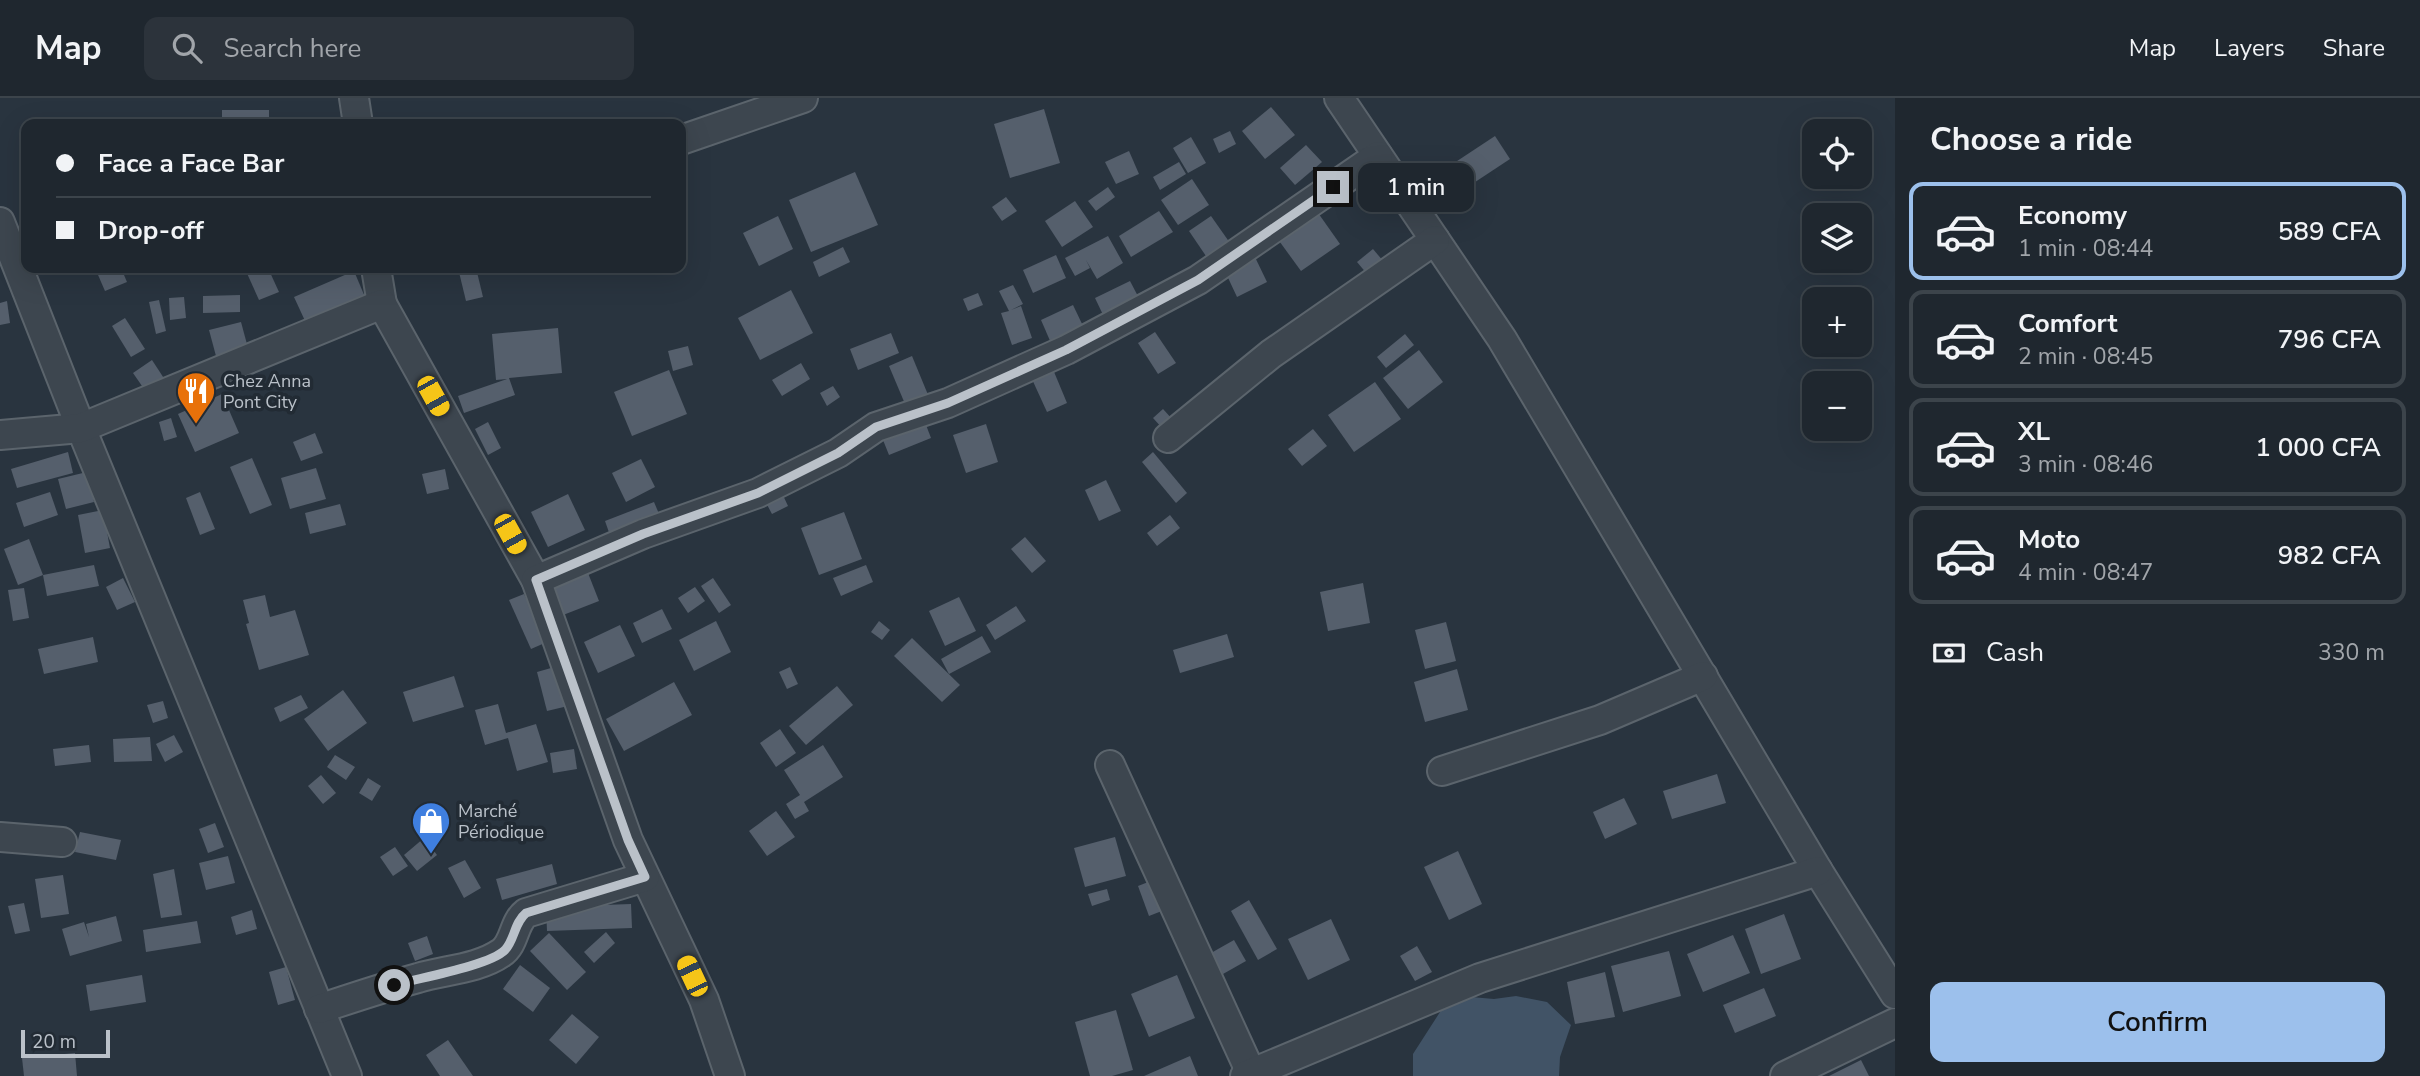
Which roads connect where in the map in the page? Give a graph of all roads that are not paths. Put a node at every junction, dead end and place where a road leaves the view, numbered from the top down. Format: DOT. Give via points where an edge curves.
graph roads {
  1 [pos="354,98"];
  2 [pos="803,98"];
  3 [pos="1339,98"];
  4 [pos="357,119"];
  5 [pos="686,139"];
  6 [pos="1378,156"];
  7 [pos="0,222"];
  8 [pos="1435,240"];
  9 [pos="377,273"];
  10 [pos="382,304"];
  11 [pos="81,428"];
  12 [pos="0,435"];
  13 [pos="1167,438"];
  14 [pos="536,580"];
  15 [pos="1703,676"];
  16 [pos="1110,765"];
  17 [pos="1442,771"];
  18 [pos="0,837"];
  19 [pos="62,842"];
  20 [pos="1818,871"];
  21 [pos="645,877"];
  22 [pos="1885,963"];
  23 [pos="1895,994"];
  24 [pos="320,1009"];
  25 [pos="1895,1023"];
  26 [pos="1248,1075"];
  27 [pos="347,1076"];
  28 [pos="730,1076"];
  29 [pos="1785,1076"];
  1 -- 4 [label="street"];
  2 -- 5 [label="street"];
  3 -- 6 [label="street"];
  6 -- 8 [label="street"];
  6 -- 14 [label="street" via="1198,280 1066,350 948,403 876,427 838,453 758,493 643,534"];
  7 -- 11 [label="street"];
  8 -- 13 [label="street" via="1271,354"];
  8 -- 15 [label="street" via="1502,339"];
  9 -- 10 [label="street"];
  10 -- 11 [label="street"];
  10 -- 14 [label="street"];
  11 -- 12 [label="street"];
  11 -- 24 [label="street"];
  14 -- 21 [label="street"];
  15 -- 17 [label="street" via="1600,720"];
  15 -- 20 [label="street"];
  16 -- 26 [label="street"];
  18 -- 19 [label="street"];
  20 -- 22 [label="street"];
  20 -- 26 [label="street" via="1480,978"];
  21 -- 24 [label="street" via="526,913 502,953"];
  21 -- 28 [label="street" via="704,1000"];
  22 -- 23 [label="street"];
  24 -- 27 [label="street"];
  25 -- 29 [label="street"];
}
